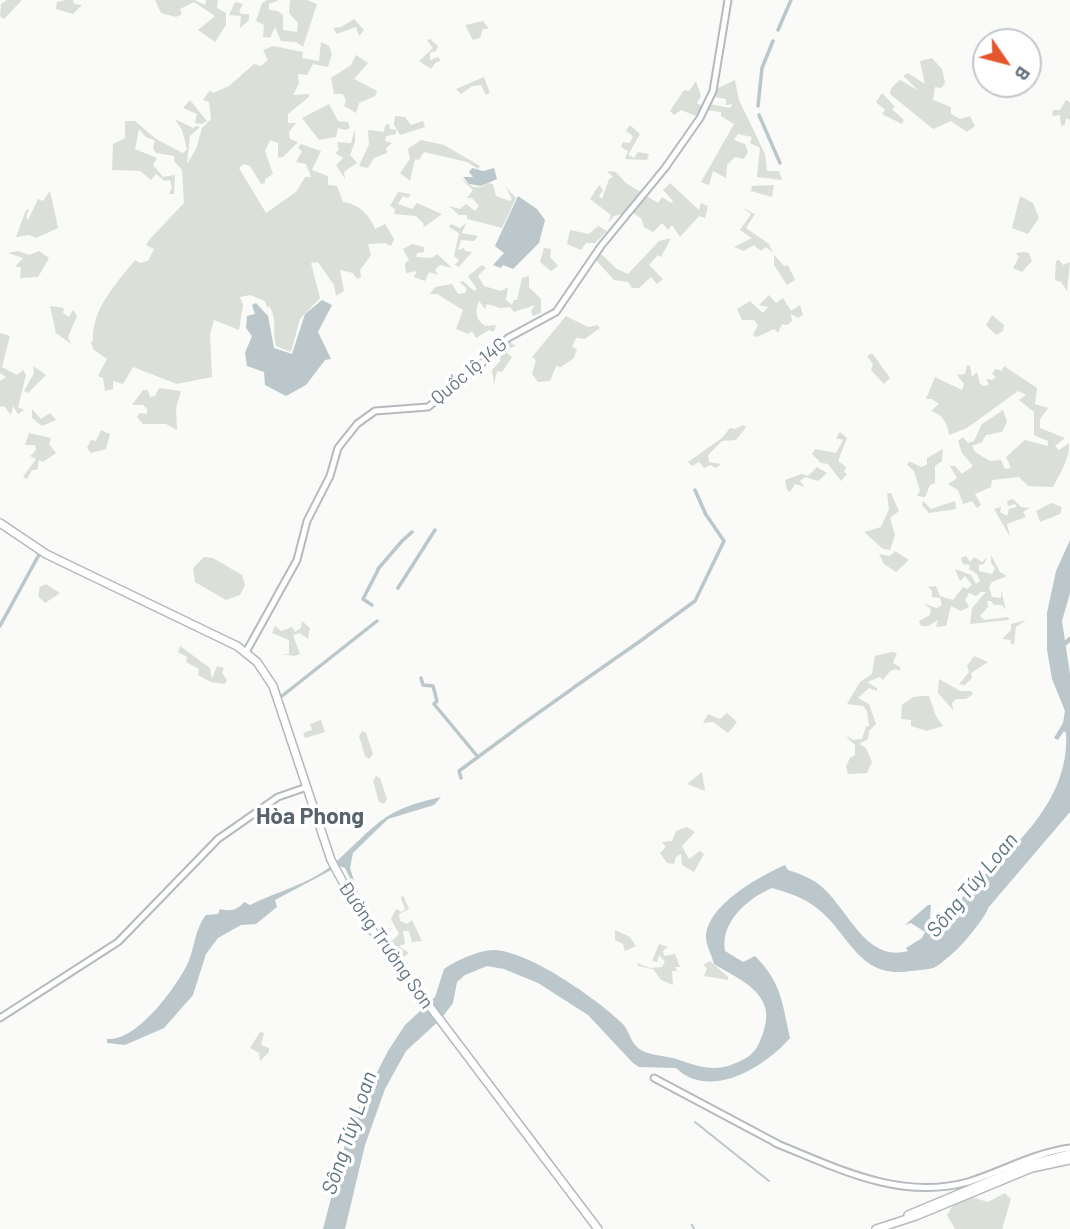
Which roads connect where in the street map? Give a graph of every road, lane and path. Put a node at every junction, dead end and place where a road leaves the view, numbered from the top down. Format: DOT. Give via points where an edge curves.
graph roads {
  1 [pos="728,0"];
  2 [pos="0,523"];
  3 [pos="246,652"];
  4 [pos="307,787"];
  5 [pos="0,1018"];
  6 [pos="654,1078"];
  7 [pos="775,1143"];
  8 [pos="785,1147"];
  9 [pos="1070,1148"];
  10 [pos="1070,1157"];
  11 [pos="598,1229"];
  12 [pos="876,1229"];
  13 [pos="883,1229"];
  1 -- 3 [label="main road, Quốc lộ 14G" via="713,92 665,168 601,246 556,312 508,338 428,407 375,411 338,448 330,477 307,522 297,560"];
  2 -- 3 [label="highway, Đường Trường Sơn" via="46,554"];
  3 -- 4 [label="highway, Đường Trường Sơn" via="267,675"];
  4 -- 5 [label="main road" via="278,797 218,839 129,932"];
  4 -- 11 [label="highway, Đường Trường Sơn" via="337,874 371,930"];
  6 -- 7 [label="main road"];
  7 -- 8 [label="main road"];
  7 -- 9 [label="main road" via="865,1177 913,1188 970,1181 1027,1157"];
  10 -- 13 [label="highway" via="1030,1164"];
  12 -- 13 [label="highway"];
}
